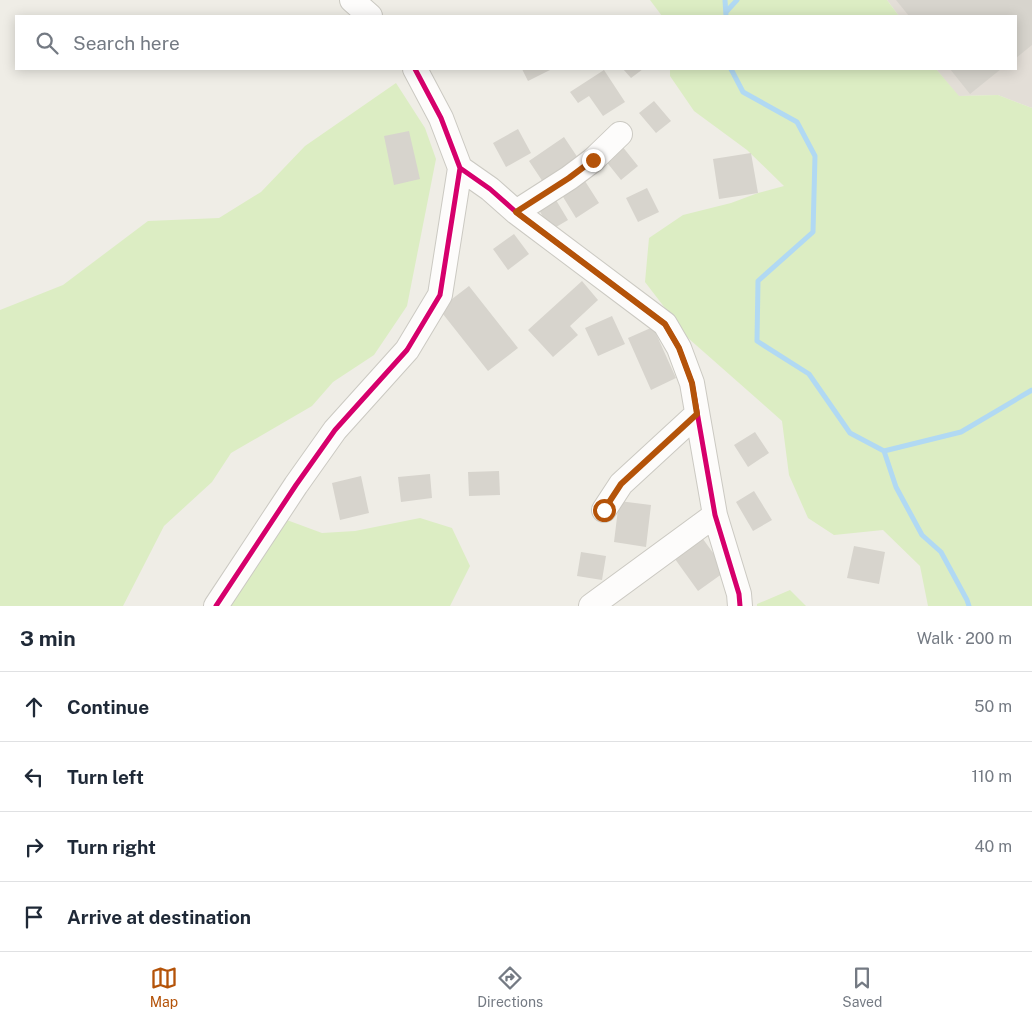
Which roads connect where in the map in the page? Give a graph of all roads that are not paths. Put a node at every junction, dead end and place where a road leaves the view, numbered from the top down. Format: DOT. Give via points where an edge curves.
graph roads {
  1 [pos="352,0"];
  2 [pos="369,15"];
  3 [pos="415,70"];
  4 [pos="620,134"];
  5 [pos="460,168"];
  6 [pos="516,212"];
  7 [pos="697,414"];
  8 [pos="604,510"];
  9 [pos="715,515"];
  10 [pos="216,606"];
  11 [pos="591,606"];
  12 [pos="740,606"];
  1 -- 2 [label="street"];
  3 -- 5 [label="street" via="441,118"];
  4 -- 6 [label="street" via="575,174"];
  5 -- 6 [label="street"];
  5 -- 10 [label="street" via="440,295 407,350 335,430"];
  6 -- 7 [label="street" via="665,324 679,348 692,383"];
  7 -- 8 [label="street" via="621,484"];
  7 -- 9 [label="street"];
  9 -- 11 [label="street"];
  9 -- 12 [label="street"];
}
